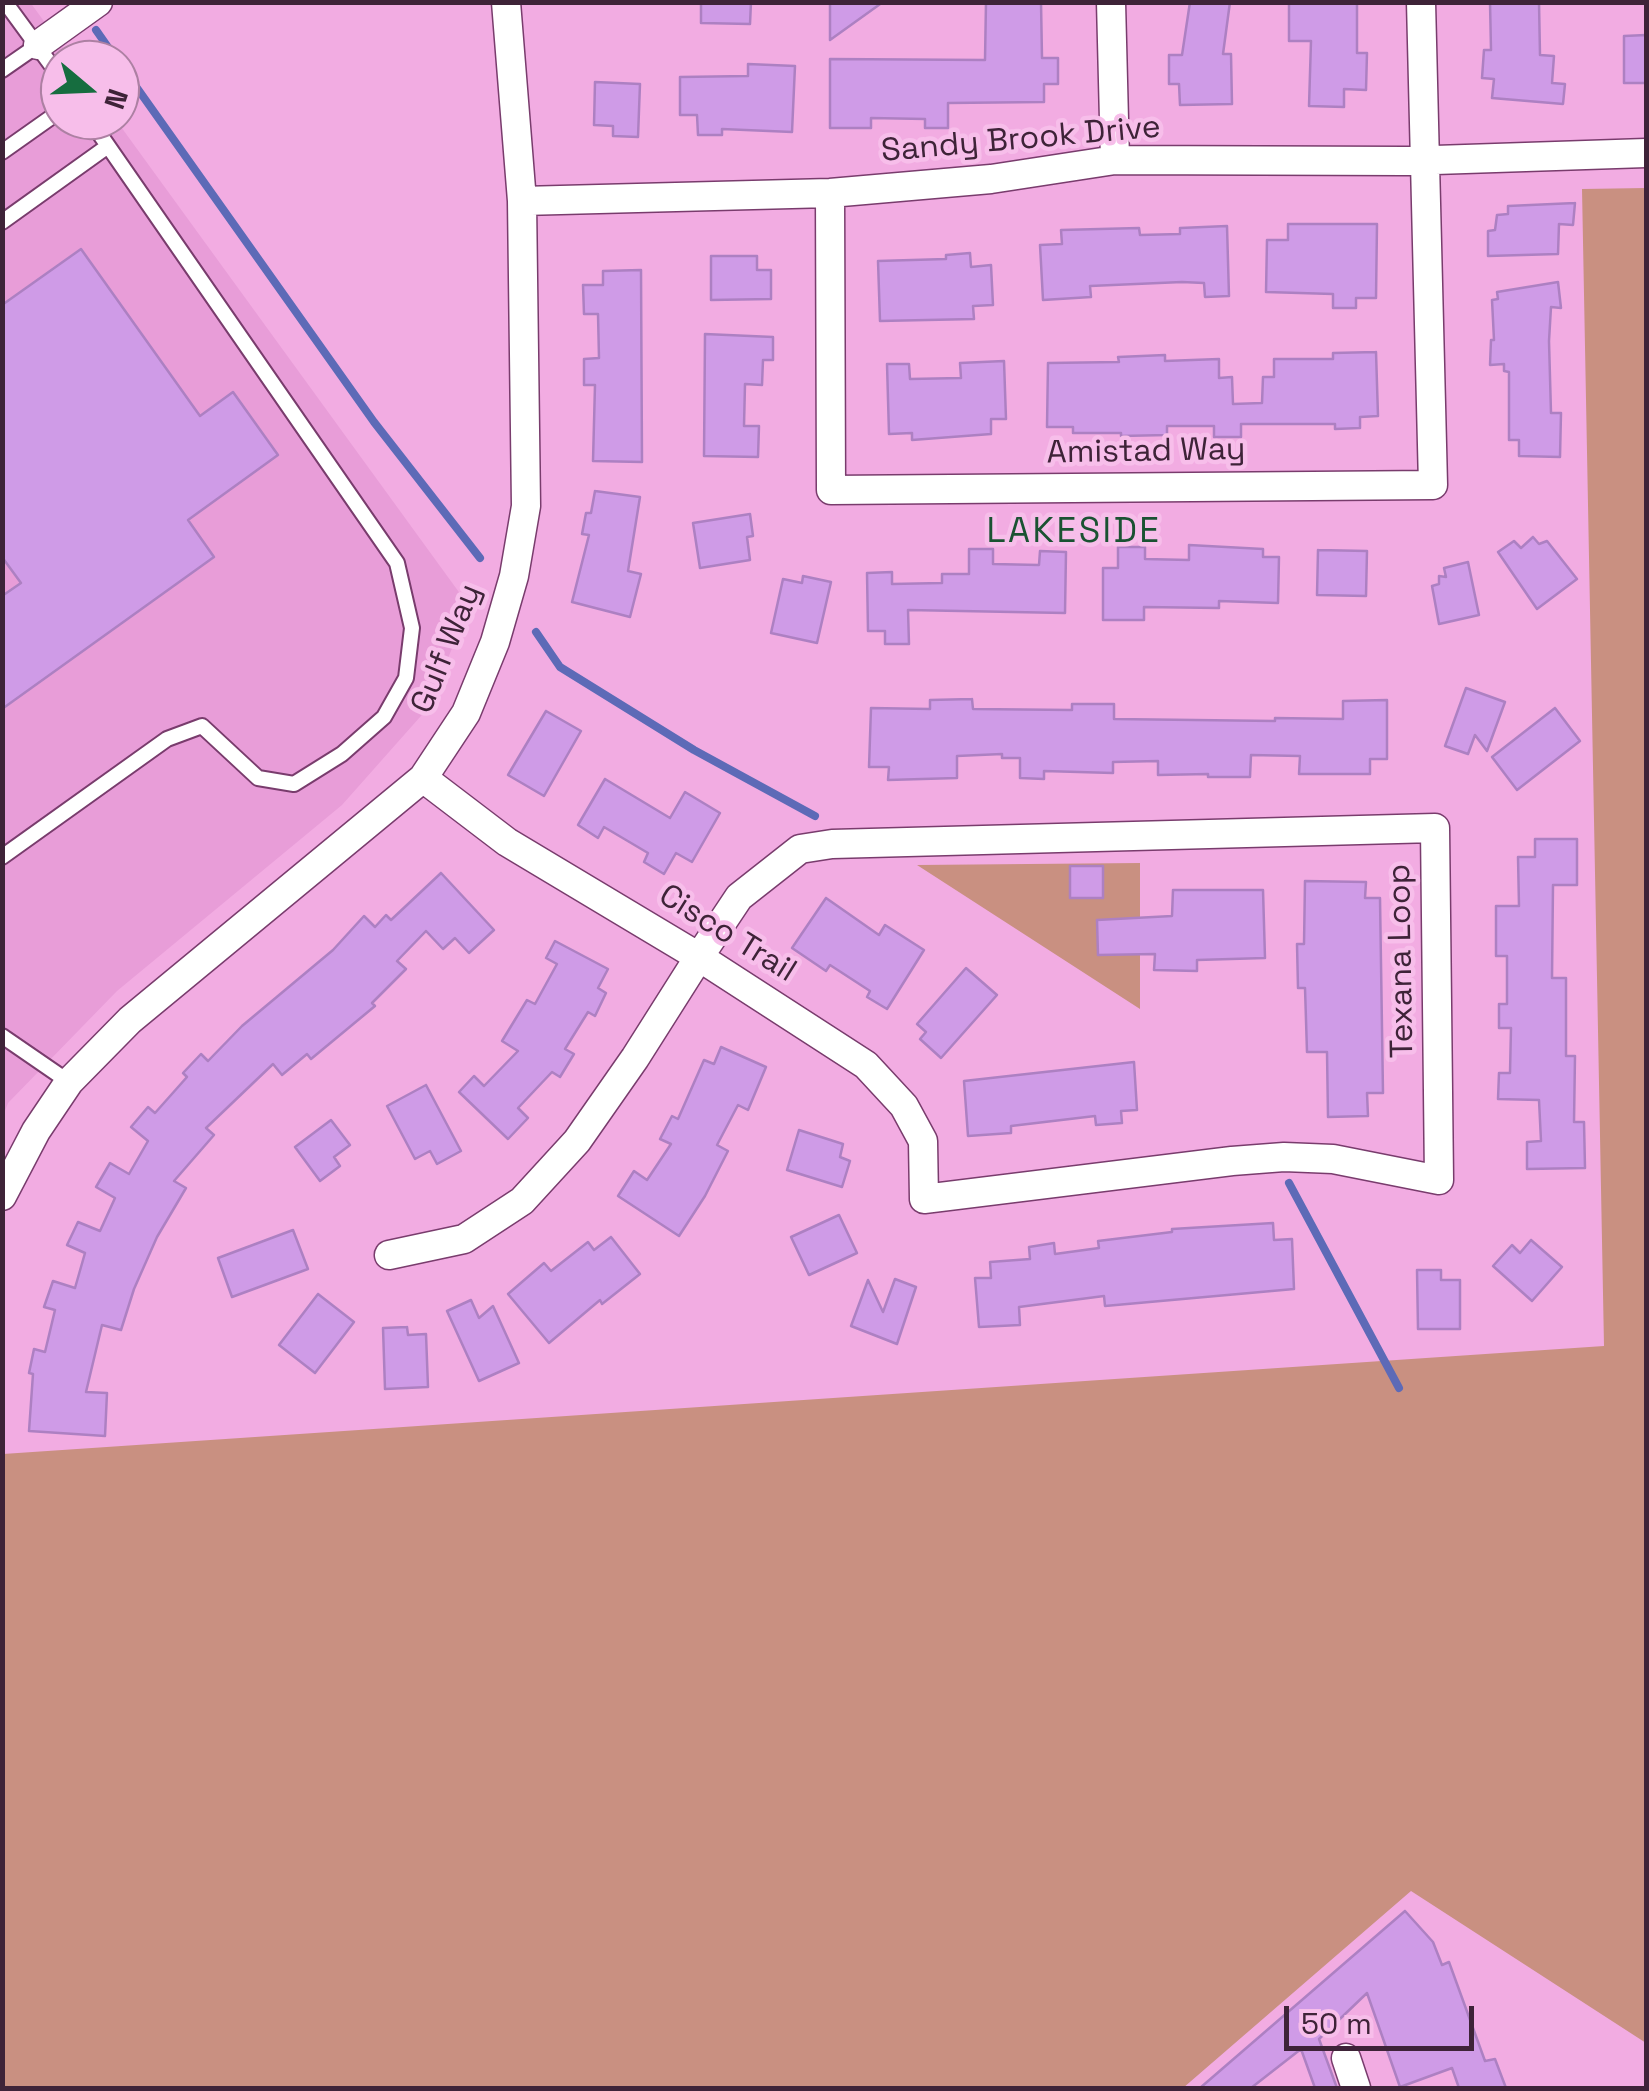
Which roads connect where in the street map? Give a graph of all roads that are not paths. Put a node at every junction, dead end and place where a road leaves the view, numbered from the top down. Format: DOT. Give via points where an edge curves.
graph roads {
  1 [pos="5,2"];
  2 [pos="98,2"];
  3 [pos="506,2"];
  4 [pos="1111,2"];
  5 [pos="1421,2"];
  6 [pos="38,45"];
  7 [pos="40,48"];
  8 [pos="2,70"];
  9 [pos="40,125"];
  10 [pos="104,140"];
  11 [pos="108,146"];
  12 [pos="2,152"];
  13 [pos="1646,153"];
  14 [pos="1115,160"];
  15 [pos="1424,160"];
  16 [pos="830,193"];
  17 [pos="522,201"];
  18 [pos="2,222"];
  19 [pos="423,778"];
  20 [pos="2,857"];
  21 [pos="698,957"];
  22 [pos="2,1036"];
  23 [pos="70,1082"];
  24 [pos="2,1196"];
  25 [pos="924,1199"];
  26 [pos="389,1255"];
  27 [pos="1346,2058"];
  28 [pos="1356,2088"];
  1 -- 6 [label="lane"];
  2 -- 6 [label="street"];
  3 -- 17 [label="street, Gulf Way"];
  4 -- 14 [label="street"];
  5 -- 15 [label="street"];
  6 -- 7 [label="lane"];
  6 -- 8 [label="lane"];
  9 -- 12 [label="lane"];
  10 -- 11 [label="lane"];
  11 -- 18 [label="lane"];
  11 -- 20 [label="lane" via="398,564 412,628 406,678 384,717 294,784 258,778 202,726 168,739"];
  13 -- 15 [label="street, Sandy Brook Drive"];
  14 -- 15 [label="street, Sandy Brook Drive"];
  14 -- 16 [label="street, Sandy Brook Drive"];
  15 -- 16 [label="street, Amistad Way" via="1433,485 831,490"];
  16 -- 17 [label="street, Sandy Brook Drive"];
  17 -- 19 [label="street, Gulf Way" via="526,506 514,576 466,713"];
  19 -- 21 [label="street, Cisco Trail" via="507,842"];
  19 -- 23 [label="street, Gulf Way" via="130,1020"];
  21 -- 25 [label="street, Cisco Trail" via="885,1082 923,1141"];
  21 -- 25 [label="street, Texana Loop" via="739,898 800,849 1435,828 1439,1180 1284,1157"];
  21 -- 26 [label="street" via="577,1140 522,1200 464,1239"];
  22 -- 23 [label="lane"];
  23 -- 24 [label="street, Gulf Way"];
  27 -- 28 [label="street"];
}
